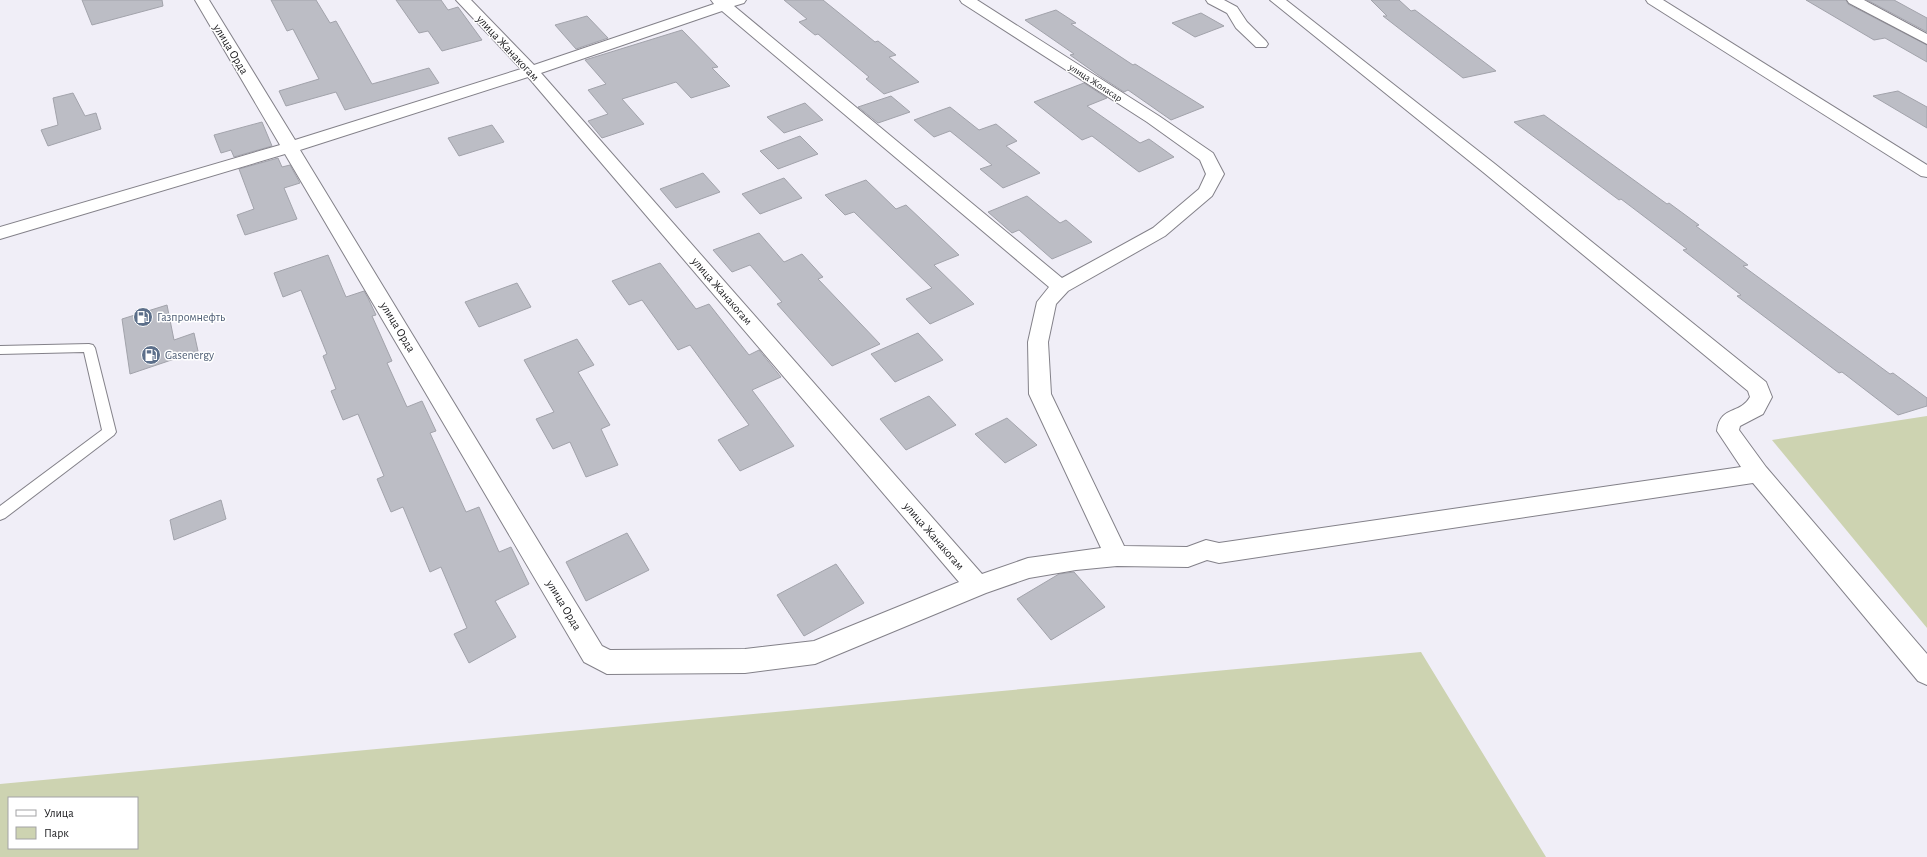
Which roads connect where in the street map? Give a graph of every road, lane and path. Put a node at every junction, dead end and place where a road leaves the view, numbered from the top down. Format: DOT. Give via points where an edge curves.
graph roads {
  1 [pos="202,0"];
  2 [pos="463,0"];
  3 [pos="967,0"];
  4 [pos="1213,0"];
  5 [pos="1277,0"];
  6 [pos="1653,0"];
  7 [pos="1854,0"];
  8 [pos="727,2"];
  9 [pos="1927,40"];
  10 [pos="1261,44"];
  11 [pos="531,72"];
  12 [pos="290,147"];
  13 [pos="1927,172"];
  14 [pos="0,233"];
  15 [pos="1061,287"];
  16 [pos="0,350"];
  17 [pos="1758,473"];
  18 [pos="0,514"];
  19 [pos="1117,556"];
  20 [pos="977,586"];
  21 [pos="1927,674"];
  1 -- 12 [label="street, улица Орда"];
  2 -- 11 [label="street, улица Жанакогам"];
  3 -- 15 [label="street, улица Жоласар" via="1159,123 1207,158 1215,174 1206,192 1159,232"];
  4 -- 10 [label="street" via="1232,10 1241,25"];
  5 -- 17 [label="street" via="1489,168 1758,387 1761,397 1755,408 1729,422 1728,431"];
  6 -- 13 [label="street"];
  7 -- 9 [label="street"];
  8 -- 11 [label="street"];
  8 -- 15 [label="street"];
  11 -- 12 [label="street"];
  11 -- 20 [label="street, улица Жанакогам"];
  12 -- 14 [label="street"];
  12 -- 20 [label="street, улица Орда" via="593,654 607,662 745,661 815,652"];
  15 -- 19 [label="street" via="1047,302 1038,342 1040,394"];
  16 -- 18 [label="lane" via="89,348 109,432"];
  17 -- 19 [label="street" via="1219,553 1206,550 1188,557"];
  17 -- 21 [label="street"];
  19 -- 20 [label="street" via="1028,568"];
}
